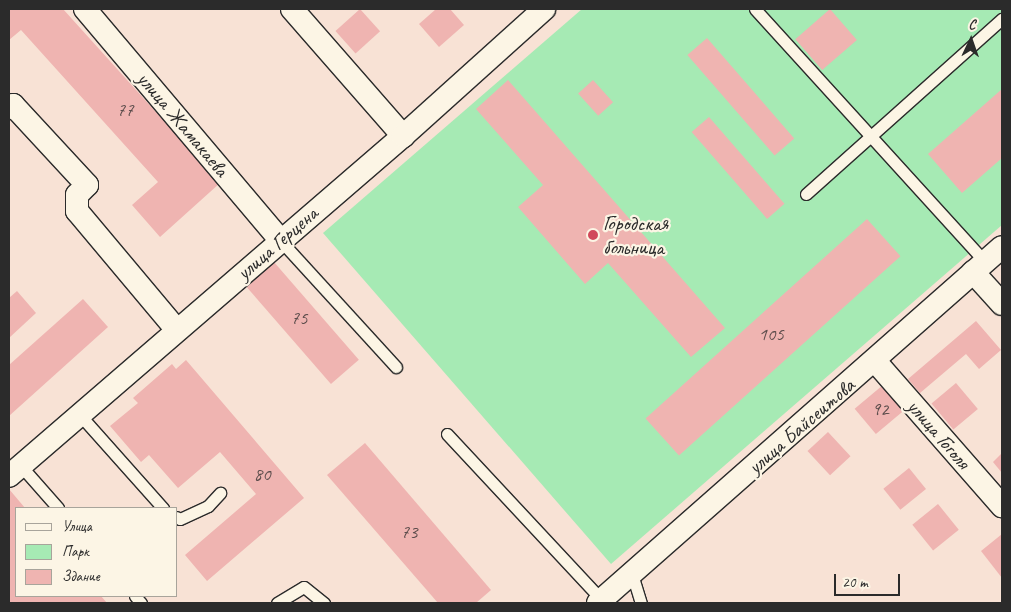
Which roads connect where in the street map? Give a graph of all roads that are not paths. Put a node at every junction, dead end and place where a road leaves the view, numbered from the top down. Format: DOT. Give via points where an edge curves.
graph roads {
  1 [pos="85,9"];
  2 [pos="292,9"];
  3 [pos="544,9"];
  4 [pos="755,9"];
  5 [pos="1002,19"];
  6 [pos="9,108"];
  7 [pos="402,136"];
  8 [pos="871,136"];
  9 [pos="806,194"];
  10 [pos="280,240"];
  11 [pos="1002,247"];
  12 [pos="979,267"];
  13 [pos="1002,304"];
  14 [pos="177,330"];
  15 [pos="875,360"];
  16 [pos="396,367"];
  17 [pos="80,414"];
  18 [pos="447,434"];
  19 [pos="15,471"];
  20 [pos="220,493"];
  21 [pos="1002,506"];
  22 [pos="57,507"];
  23 [pos="162,507"];
  24 [pos="178,518"];
  25 [pos="632,574"];
  26 [pos="600,602"];
  27 [pos="277,603"];
  28 [pos="324,603"];
  29 [pos="641,603"];
  1 -- 10 [label="street, улица Жамакаева"];
  2 -- 7 [label="street"];
  3 -- 7 [label="street, улица Герцена"];
  4 -- 8 [label="lane"];
  5 -- 8 [label="lane"];
  6 -- 14 [label="street" via="13,106 87,185 76,195 77,211"];
  7 -- 10 [label="street, улица Герцена"];
  8 -- 9 [label="lane"];
  8 -- 12 [label="lane"];
  10 -- 14 [label="street, улица Герцена"];
  10 -- 16 [label="lane"];
  11 -- 12 [label="street, улица Байсеитова"];
  12 -- 13 [label="street"];
  12 -- 15 [label="street, улица Байсеитова"];
  14 -- 17 [label="street, улица Герцена"];
  15 -- 21 [label="street, улица Гоголя"];
  15 -- 25 [label="street, улица Байсеитова"];
  17 -- 19 [label="street, улица Герцена"];
  17 -- 23 [label="lane"];
  18 -- 26 [label="lane"];
  19 -- 22 [label="lane"];
  20 -- 24 [label="lane" via="208,506"];
  25 -- 26 [label="street, улица Байсеитова"];
  25 -- 29 [label="lane"];
  27 -- 28 [label="lane" via="304,587"];
}
